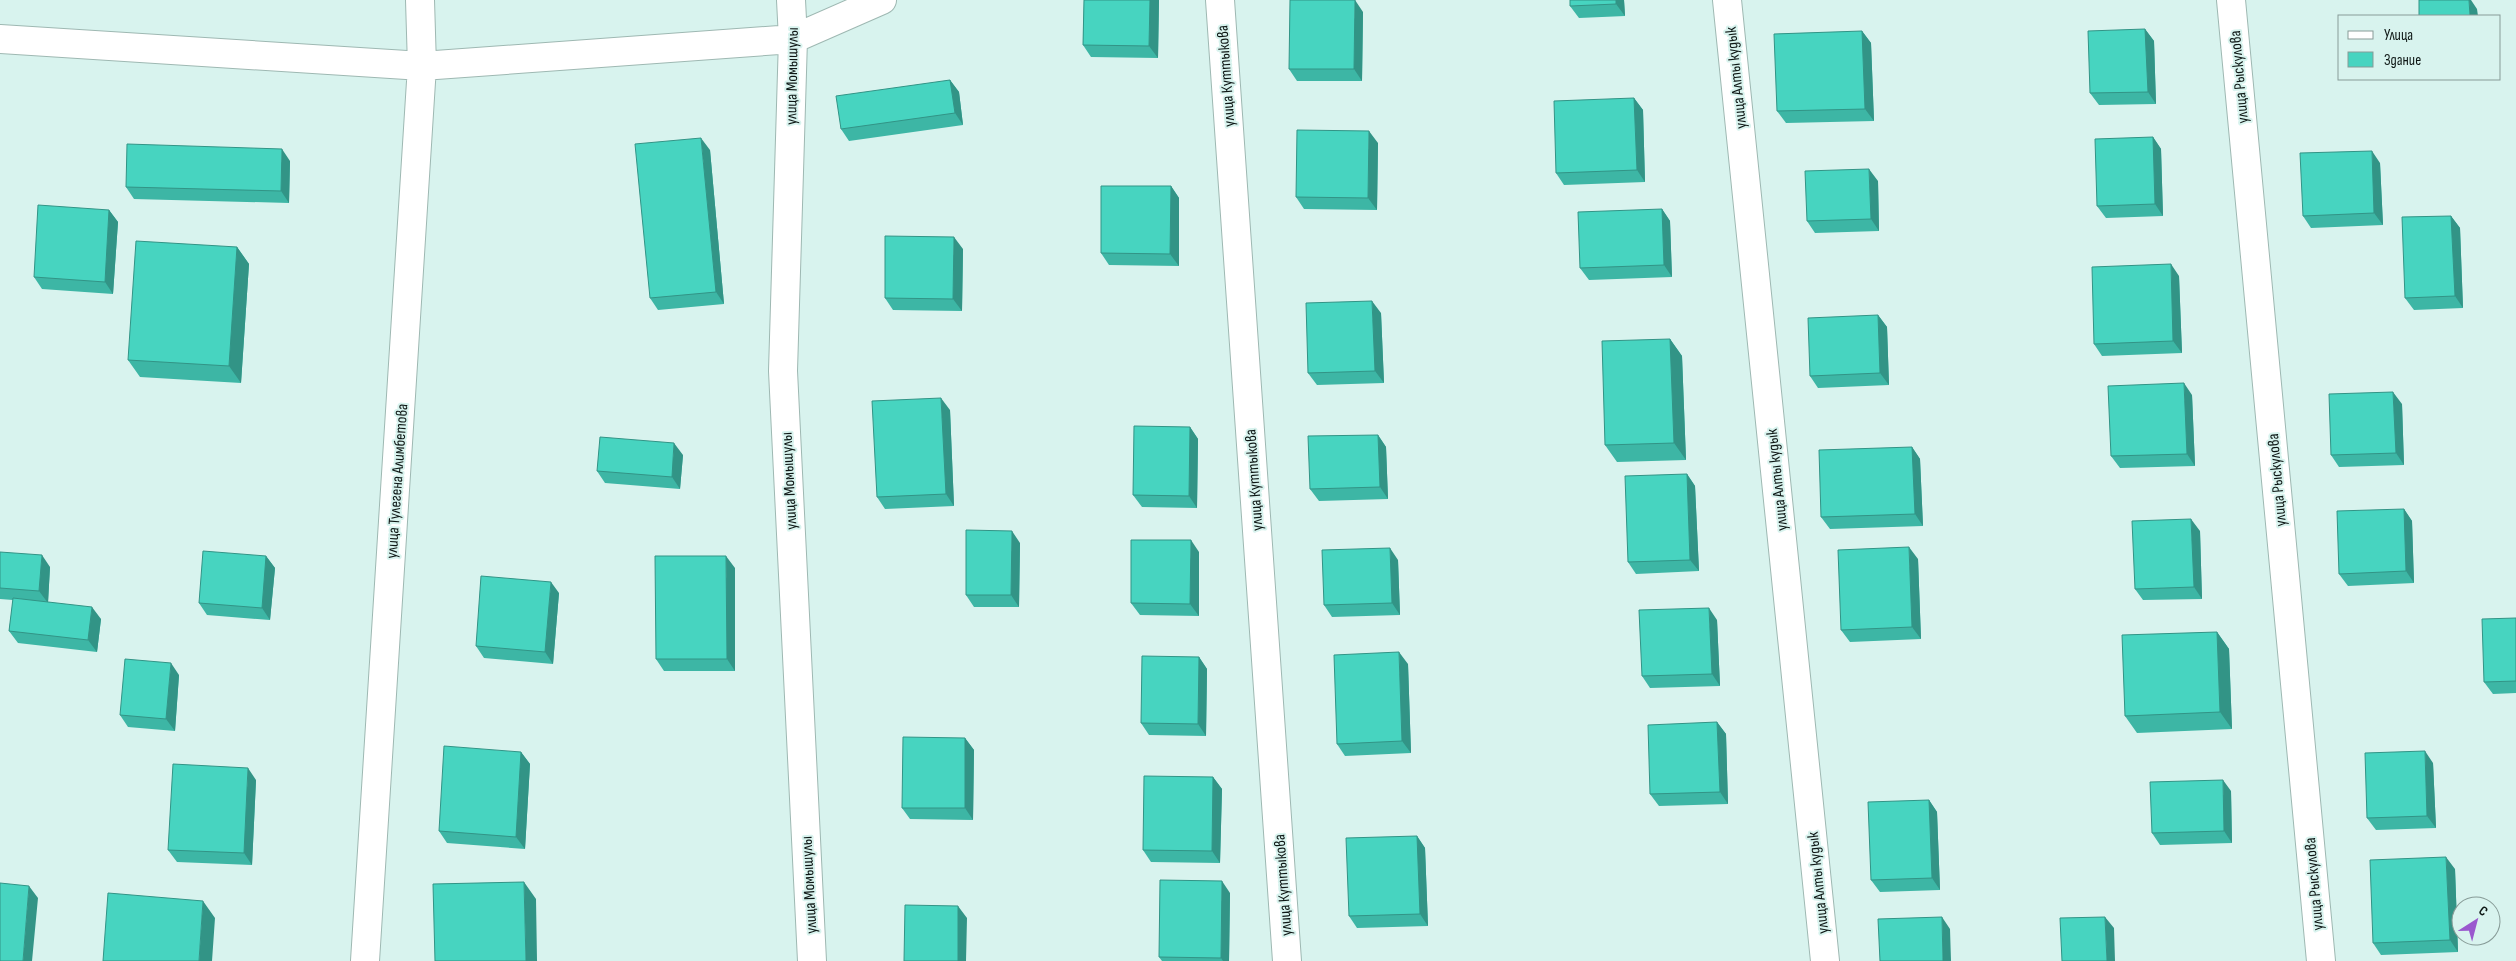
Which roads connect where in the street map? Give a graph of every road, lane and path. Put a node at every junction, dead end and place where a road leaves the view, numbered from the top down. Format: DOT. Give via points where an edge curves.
graph roads {
  1 [pos="420,0"];
  2 [pos="791,0"];
  3 [pos="882,0"];
  4 [pos="1220,0"];
  5 [pos="1727,0"];
  6 [pos="2230,0"];
  7 [pos="0,39"];
  8 [pos="793,39"];
  9 [pos="422,66"];
  10 [pos="365,961"];
  11 [pos="812,961"];
  12 [pos="1287,961"];
  13 [pos="1825,961"];
  14 [pos="2321,961"];
  1 -- 9 [label="street, улица Тулегена Алимбетова"];
  2 -- 8 [label="street, улица Момышулы"];
  3 -- 8 [label="street"];
  4 -- 12 [label="street, улица Куттыкова"];
  5 -- 13 [label="street, улица Алты кудык"];
  6 -- 14 [label="street, улица Рыскулова"];
  7 -- 9 [label="street"];
  8 -- 9 [label="street"];
  8 -- 11 [label="street, улица Момышулы" via="783,370"];
  9 -- 10 [label="street, улица Тулегена Алимбетова"];
}
